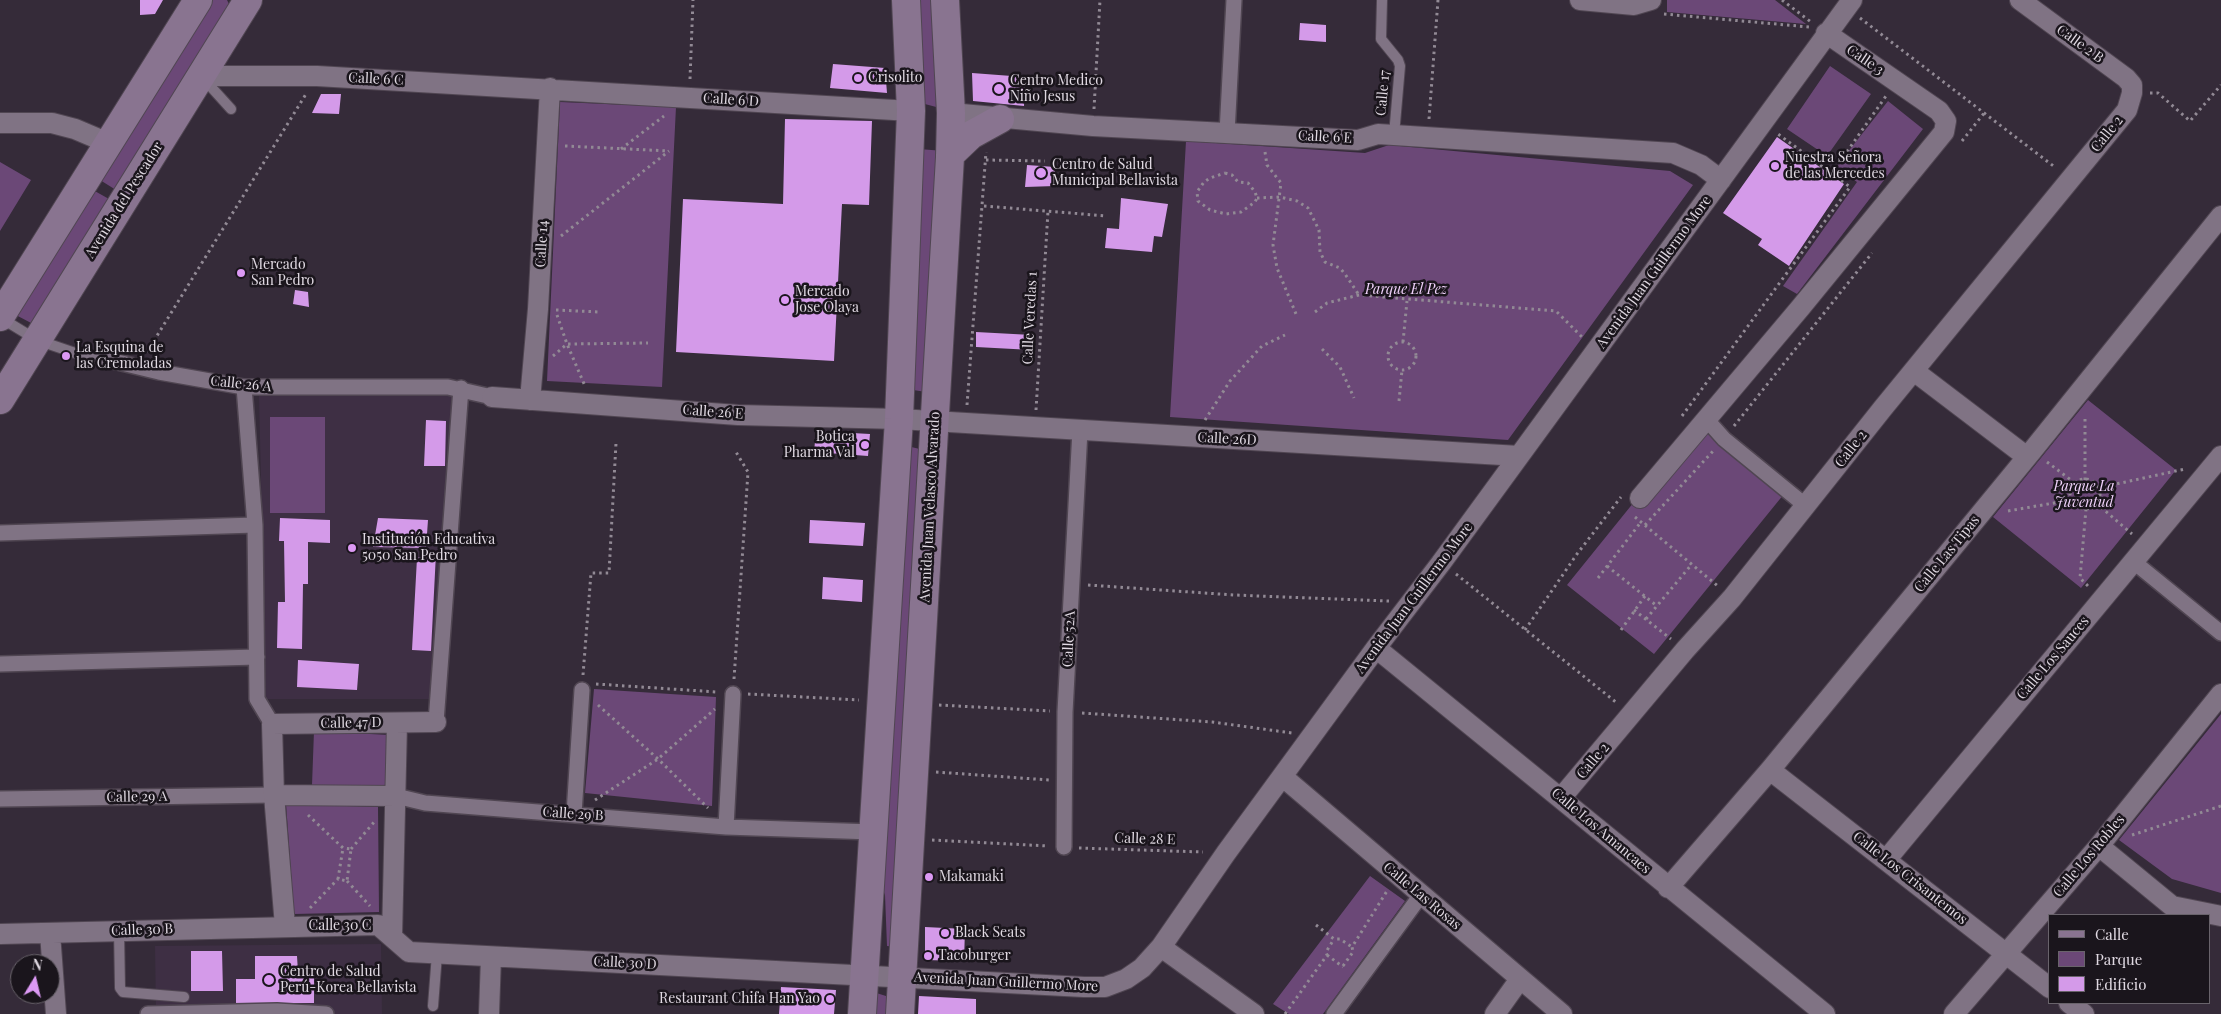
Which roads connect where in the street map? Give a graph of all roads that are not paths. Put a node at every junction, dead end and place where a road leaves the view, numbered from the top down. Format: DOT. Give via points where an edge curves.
graph roads {
  1 [pos="198,0"];
  2 [pos="248,0"];
  3 [pos="906,0"];
  4 [pos="945,0"];
  5 [pos="1234,0"];
  6 [pos="1382,0"];
  7 [pos="1580,0"];
  8 [pos="2020,0"];
  9 [pos="1649,1"];
  10 [pos="1849,4"];
  11 [pos="1820,28"];
  12 [pos="201,76"];
  13 [pos="550,88"];
  14 [pos="2132,93"];
  15 [pos="231,109"];
  16 [pos="911,118"];
  17 [pos="1000,119"];
  18 [pos="951,121"];
  19 [pos="0,124"];
  20 [pos="1228,133"];
  21 [pos="1394,135"];
  22 [pos="108,143"];
  23 [pos="950,155"];
  24 [pos="1721,180"];
  25 [pos="2221,216"];
  26 [pos="0,317"];
  27 [pos="37,340"];
  28 [pos="101,358"];
  29 [pos="1914,371"];
  30 [pos="244,387"];
  31 [pos="461,388"];
  32 [pos="492,397"];
  33 [pos="0,400"];
  34 [pos="530,400"];
  35 [pos="899,419"];
  36 [pos="1707,420"];
  37 [pos="935,421"];
  38 [pos="1080,430"];
  39 [pos="2029,454"];
  40 [pos="1519,456"];
  41 [pos="2221,456"];
  42 [pos="1629,503"];
  43 [pos="1806,506"];
  44 [pos="255,525"];
  45 [pos="0,533"];
  46 [pos="2134,562"];
  47 [pos="2221,633"];
  48 [pos="1376,648"];
  49 [pos="257,657"];
  50 [pos="0,664"];
  51 [pos="582,690"];
  52 [pos="733,694"];
  53 [pos="2221,694"];
  54 [pos="397,722"];
  55 [pos="436,722"];
  56 [pos="272,724"];
  57 [pos="1770,770"];
  58 [pos="1283,777"];
  59 [pos="274,795"];
  60 [pos="396,796"];
  61 [pos="1561,798"];
  62 [pos="0,799"];
  63 [pos="574,814"];
  64 [pos="726,827"];
  65 [pos="873,832"];
  66 [pos="2098,846"];
  67 [pos="1064,847"];
  68 [pos="1886,860"];
  69 [pos="1668,888"];
  70 [pos="1421,895"];
  71 [pos="2221,916"];
  72 [pos="289,926"];
  73 [pos="119,931"];
  74 [pos="385,931"];
  75 [pos="50,933"];
  76 [pos="0,934"];
  77 [pos="1160,947"];
  78 [pos="2006,953"];
  79 [pos="437,954"];
  80 [pos="491,957"];
  81 [pos="865,975"];
  82 [pos="902,977"];
  83 [pos="1520,979"];
  84 [pos="2048,986"];
  85 [pos="184,996"];
  86 [pos="2070,1004"];
  87 [pos="434,1006"];
  88 [pos="56,1014"];
  89 [pos="148,1014"];
  90 [pos="326,1014"];
  91 [pos="489,1014"];
  92 [pos="862,1014"];
  93 [pos="900,1014"];
  94 [pos="1254,1014"];
  95 [pos="1334,1014"];
  96 [pos="1495,1014"];
  97 [pos="1562,1014"];
  98 [pos="1825,1014"];
  99 [pos="1954,1014"];
  100 [pos="2084,1014"];
  1 -- 22 [label="main road"];
  2 -- 12 [label="main road, Avenida del Pescador"];
  3 -- 16 [label="main road"];
  4 -- 18 [label="main road, Avenida Juan Velasco Alvarado"];
  5 -- 20 [label="street"];
  6 -- 21 [label="lane, Calle 17" via="1381,39 1400,66"];
  7 -- 9 [label="street" via="1634,4"];
  8 -- 14 [label="street, Calle 2 B" via="2126,78 2132,85"];
  10 -- 11 [label="street, Avenida Juan Guillermo More"];
  11 -- 24 [label="street, Avenida Juan Guillermo More" via="1762,122"];
  11 -- 36 [label="street, Calle 3" via="1939,110 1946,121 1944,132"];
  12 -- 13 [label="street, Calle 6 C" via="317,76"];
  12 -- 15 [label="lane"];
  12 -- 27 [label="main road, Avenida del Pescador"];
  13 -- 16 [label="street, Calle 6 D" via="689,97"];
  13 -- 34 [label="street, Calle 14" via="541,252 547,309 532,373"];
  14 -- 29 [label="street, Calle 2" via="2127,110"];
  16 -- 18 [label="main road"];
  16 -- 35 [label="main road"];
  17 -- 18 [label="street, Calle 6 E"];
  17 -- 20 [label="street, Calle 6 E"];
  17 -- 23 [label="main road" via="971,135"];
  18 -- 23 [label="main road, Avenida Juan Velasco Alvarado"];
  19 -- 22 [label="street" via="52,123"];
  20 -- 21 [label="street, Calle 6 E" via="1358,140 1378,134"];
  21 -- 24 [label="street, Calle 6 E" via="1672,153 1701,165"];
  22 -- 26 [label="main road"];
  23 -- 37 [label="main road, Avenida Juan Velasco Alvarado"];
  24 -- 40 [label="street, Avenida Juan Guillermo More"];
  25 -- 39 [label="street, Calle Las Tipas"];
  26 -- 27 [label="lane, Calle 26 A"];
  27 -- 28 [label="lane, Calle 26 A" via="81,355"];
  27 -- 33 [label="main road, Avenida del Pescador"];
  28 -- 30 [label="street, Calle 26 A" via="137,368"];
  29 -- 39 [label="street"];
  29 -- 43 [label="street, Calle 2"];
  30 -- 31 [label="street, Calle 26 A"];
  30 -- 44 [label="street"];
  31 -- 32 [label="street, Calle 26 A"];
  31 -- 55 [label="street, Calle 47 D"];
  32 -- 34 [label="street, Calle 26 E"];
  34 -- 35 [label="street, Calle 26 E" via="738,414"];
  35 -- 37 [label="street, Calle 26 E"];
  35 -- 65 [label="main road"];
  36 -- 42 [label="street"];
  36 -- 43 [label="street" via="1724,439"];
  37 -- 38 [label="street, Calle 26D"];
  37 -- 82 [label="main road, Avenida Juan Velasco Alvarado"];
  38 -- 40 [label="street, Calle 26D"];
  38 -- 67 [label="street, Calle 52A" via="1065,712"];
  39 -- 57 [label="street, Calle Las Tipas"];
  40 -- 48 [label="street, Avenida Juan Guillermo More"];
  41 -- 46 [label="street, Calle Los Sauces"];
  43 -- 61 [label="street, Calle 2"];
  44 -- 45 [label="street"];
  44 -- 49 [label="street"];
  46 -- 47 [label="street"];
  46 -- 68 [label="street, Calle Los Sauces"];
  48 -- 58 [label="street, Avenida Juan Guillermo More"];
  48 -- 61 [label="street, Calle Los Amancaes"];
  49 -- 50 [label="street"];
  49 -- 56 [label="street" via="257,699"];
  51 -- 63 [label="street"];
  52 -- 64 [label="street"];
  53 -- 66 [label="street, Calle Los Robles"];
  54 -- 55 [label="street, Calle 47 D"];
  54 -- 56 [label="street, Calle 47 D"];
  54 -- 60 [label="street"];
  56 -- 59 [label="street"];
  57 -- 68 [label="street, Calle Los Crisantemos"];
  57 -- 69 [label="street, Calle Las Tipas"];
  58 -- 70 [label="street, Calle Las Rosas"];
  58 -- 77 [label="street, Avenida Juan Guillermo More"];
  59 -- 60 [label="street, Calle 29 B"];
  59 -- 62 [label="street, Calle 29 A"];
  59 -- 72 [label="street"];
  60 -- 63 [label="street, Calle 29 B" via="425,803"];
  60 -- 74 [label="street"];
  61 -- 69 [label="street, Calle Los Amancaes"];
  63 -- 64 [label="street, Calle 29 B"];
  64 -- 65 [label="street, Calle 29 B"];
  65 -- 81 [label="main road"];
  66 -- 71 [label="street" via="2172,906"];
  66 -- 78 [label="street, Calle Los Robles"];
  68 -- 78 [label="street, Calle Los Crisantemos"];
  69 -- 98 [label="street, Calle Los Amancaes"];
  70 -- 83 [label="street, Calle Las Rosas"];
  70 -- 95 [label="street"];
  72 -- 73 [label="street, Calle 30 B"];
  72 -- 74 [label="street, Calle 30 C"];
  73 -- 75 [label="street, Calle 30 B"];
  73 -- 85 [label="lane" via="120,988 123,992"];
  74 -- 79 [label="street, Calle 30 D" via="409,952"];
  75 -- 76 [label="street, Calle 30 B"];
  75 -- 88 [label="street"];
  77 -- 82 [label="street, Avenida Juan Guillermo More" via="1142,968 1126,980 1105,987"];
  77 -- 94 [label="street"];
  78 -- 84 [label="street, Calle Los Crisantemos"];
  78 -- 99 [label="street, Calle Los Robles"];
  79 -- 80 [label="street, Calle 30 D"];
  79 -- 87 [label="lane"];
  80 -- 81 [label="street, Calle 30 D"];
  80 -- 91 [label="street"];
  81 -- 82 [label="street, Avenida Juan Guillermo More"];
  81 -- 92 [label="main road"];
  82 -- 93 [label="main road, Avenida Juan Velasco Alvarado"];
  83 -- 96 [label="street"];
  83 -- 97 [label="street, Calle Las Rosas"];
  86 -- 100 [label="street"];
  89 -- 90 [label="street" via="277,1011"];
}
